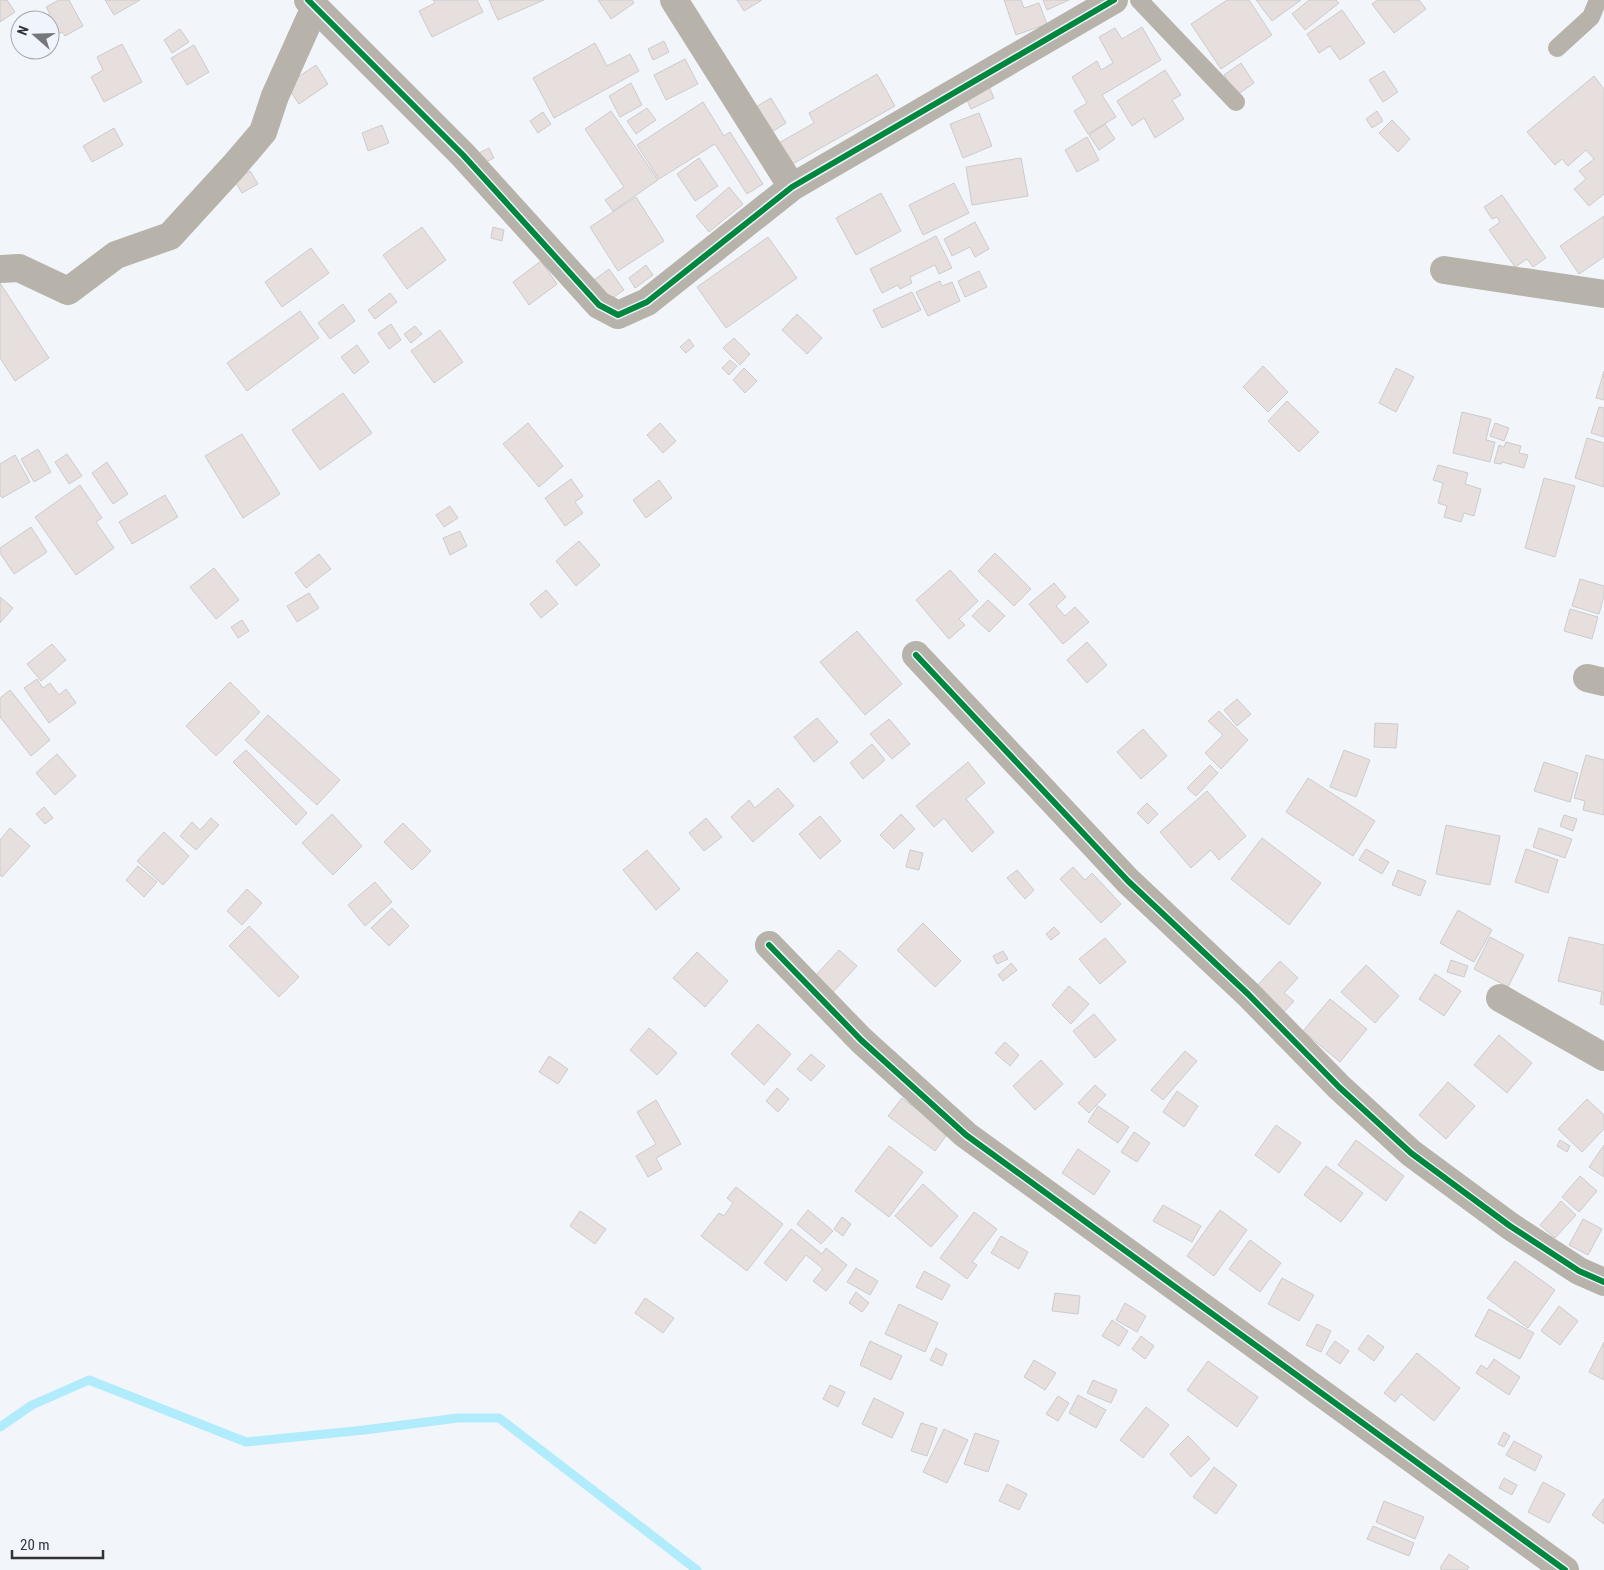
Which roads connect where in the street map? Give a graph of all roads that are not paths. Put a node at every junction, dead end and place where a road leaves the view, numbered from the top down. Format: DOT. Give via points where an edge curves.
graph roads {
  1 [pos="674,0"];
  2 [pos="1114,0"];
  3 [pos="1139,0"];
  4 [pos="1598,0"];
  5 [pos="312,4"];
  6 [pos="1557,48"];
  7 [pos="1236,102"];
  8 [pos="792,187"];
  9 [pos="0,268"];
  10 [pos="1444,270"];
  11 [pos="1604,294"];
  12 [pos="916,655"];
  13 [pos="769,945"];
  14 [pos="1500,998"];
  15 [pos="1604,1057"];
  16 [pos="1604,1282"];
  17 [pos="1565,1570"];
  1 -- 8 [label="street"];
  2 -- 8 [label="street"];
  3 -- 7 [label="lane"];
  4 -- 6 [label="lane" via="1591,17"];
  5 -- 8 [label="street" via="463,156 599,305 618,315 647,302"];
  5 -- 9 [label="street" via="263,132 170,236 116,255 68,291 18,268"];
  10 -- 11 [label="street"];
  12 -- 16 [label="street" via="1128,881 1411,1153 1510,1226 1579,1271"];
  13 -- 17 [label="street" via="861,1040 966,1135"];
  14 -- 15 [label="street"];
}
